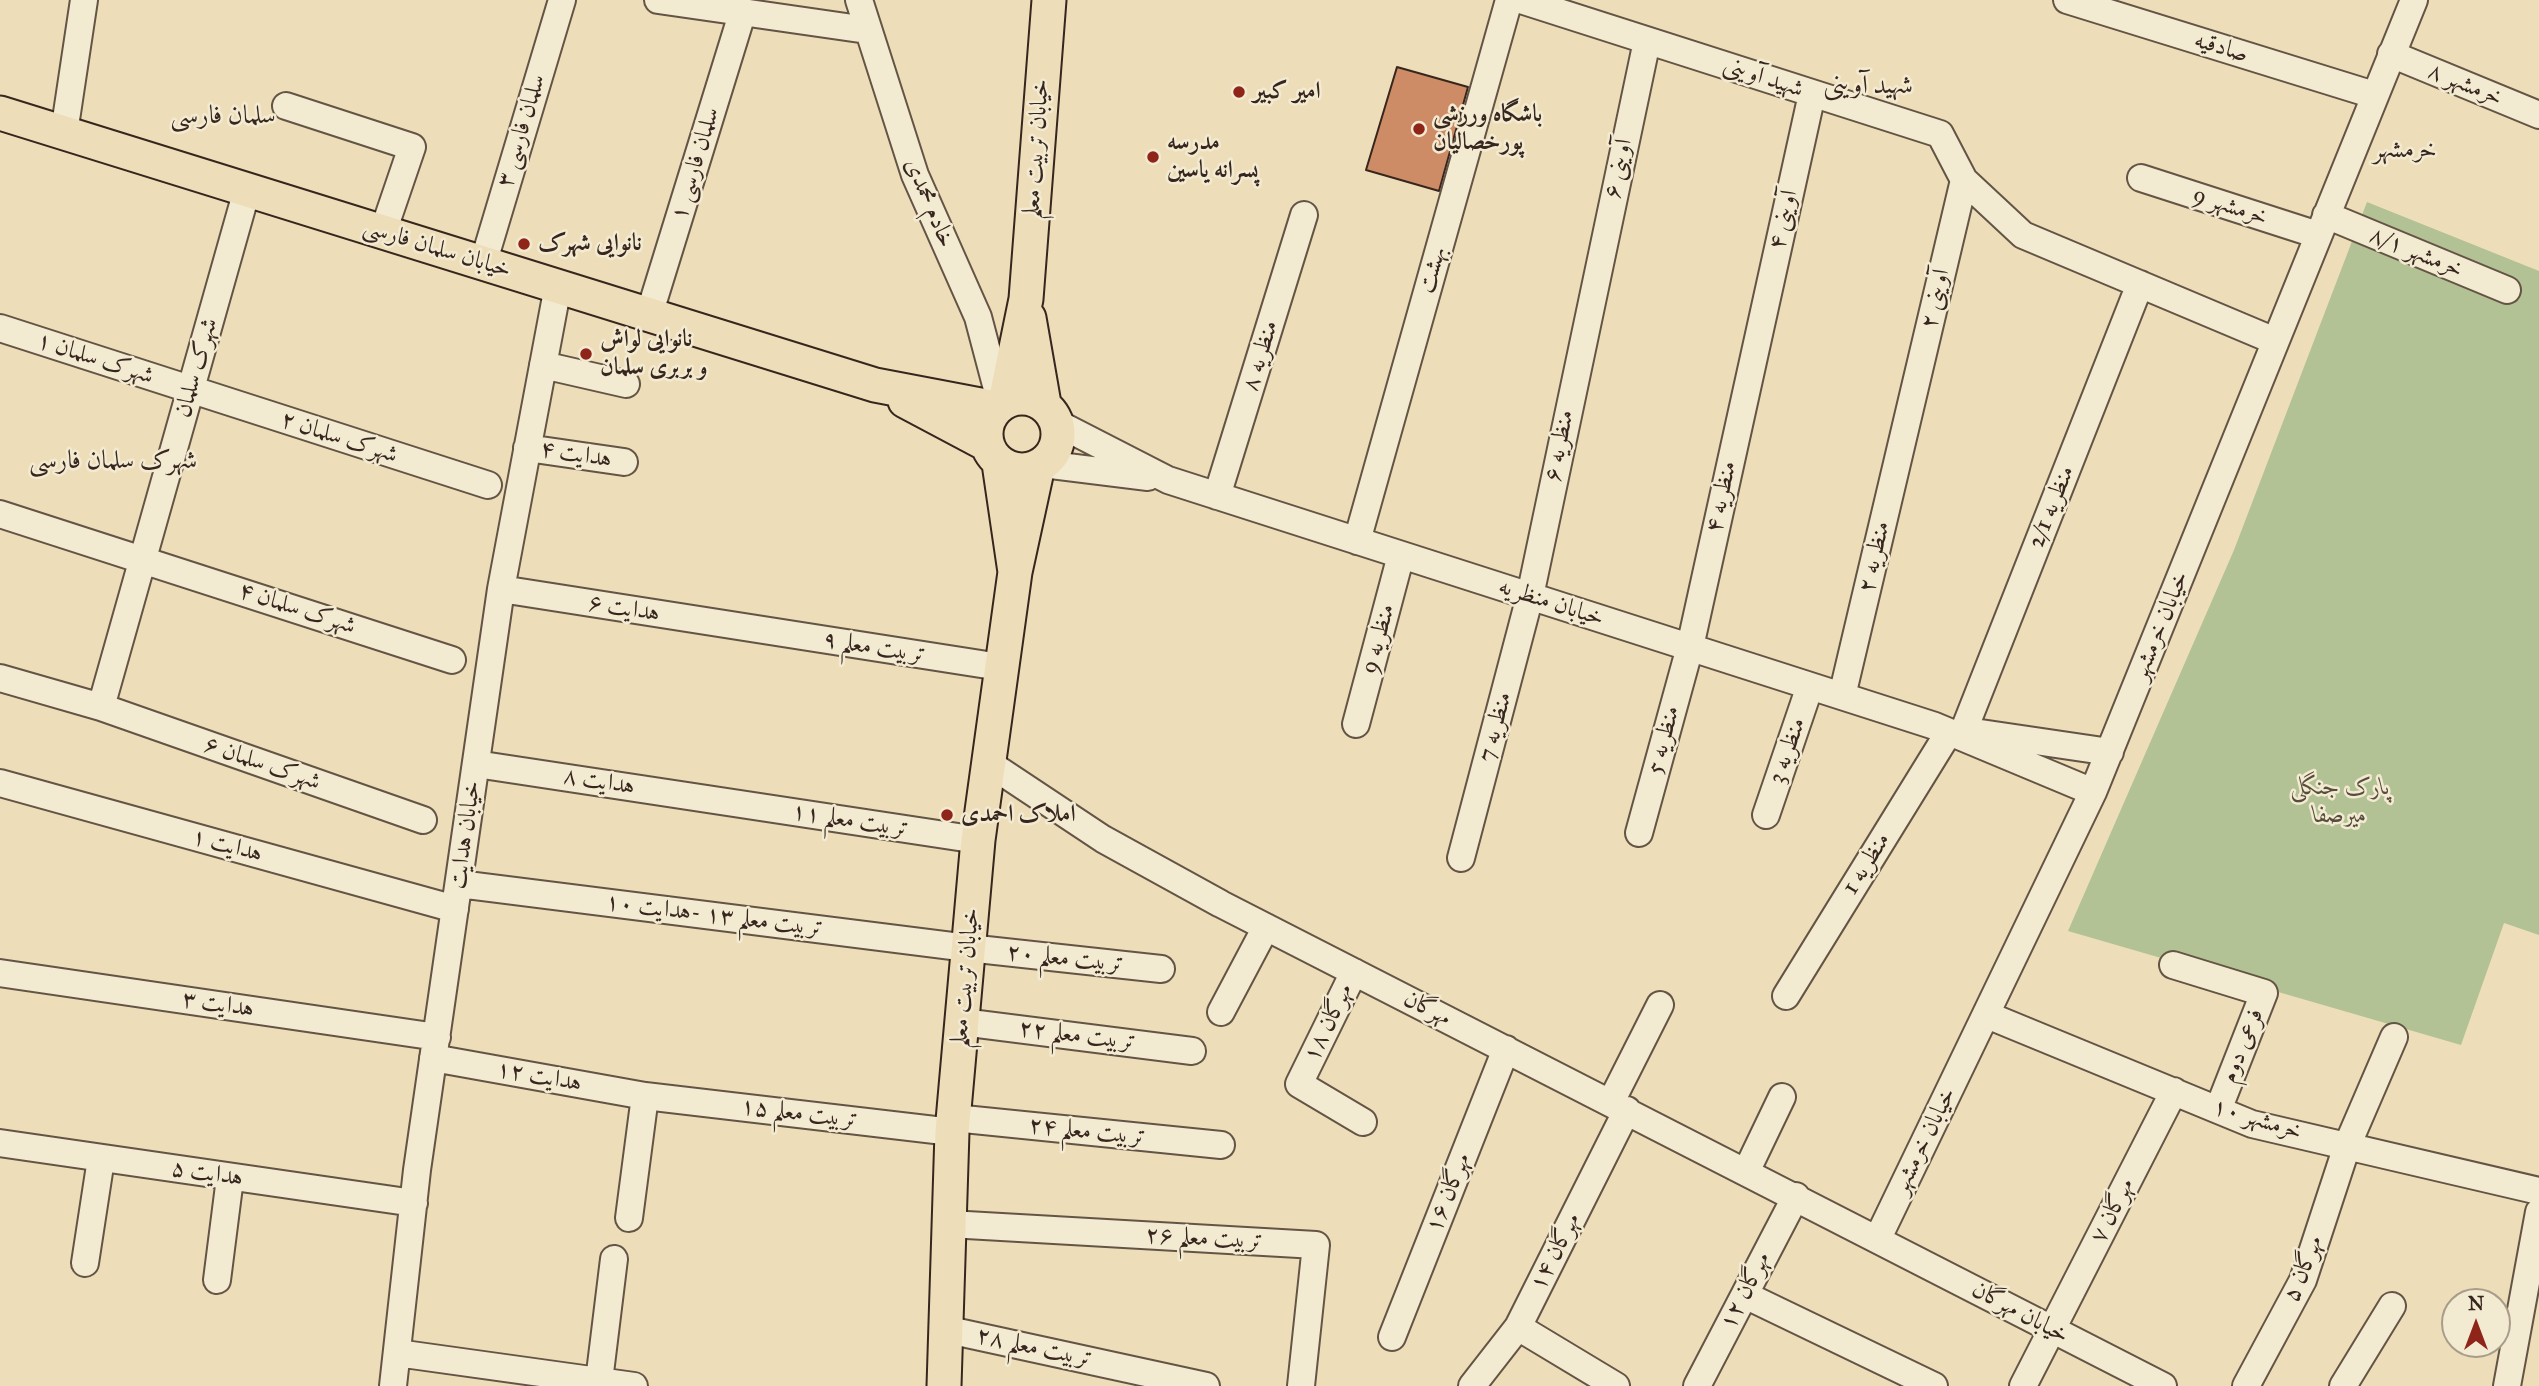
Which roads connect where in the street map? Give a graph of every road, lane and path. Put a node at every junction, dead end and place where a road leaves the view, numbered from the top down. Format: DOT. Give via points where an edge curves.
graph roads {
  1 [pos="84,0"];
  2 [pos="562,0"];
  3 [pos="658,0"];
  4 [pos="859,0"];
  5 [pos="1048,0"];
  6 [pos="1509,0"];
  7 [pos="1521,0"];
  8 [pos="2067,0"];
  9 [pos="2414,0"];
  10 [pos="742,14"];
  11 [pos="867,30"];
  12 [pos="1647,41"];
  13 [pos="2391,54"];
  14 [pos="1812,94"];
  15 [pos="2374,95"];
  16 [pos="286,106"];
  17 [pos="0,113"];
  18 [pos="2539,116"];
  19 [pos="64,133"];
  20 [pos="2141,178"];
  21 [pos="1964,180"];
  22 [pos="247,190"];
  23 [pos="1304,215"];
  24 [pos="2322,225"];
  25 [pos="383,232"];
  26 [pos="483,264"];
  27 [pos="2140,284"];
  28 [pos="558,286"];
  29 [pos="2507,290"];
  30 [pos="1591,296"];
  31 [pos="1026,299"];
  32 [pos="649,315"];
  33 [pos="0,328"];
  34 [pos="2275,341"];
  35 [pos="1755,346"];
  36 [pos="543,365"];
  37 [pos="626,384"];
  38 [pos="875,385"];
  39 [pos="190,390"];
  40 [pos="1001,404"];
  41 [pos="1050,414"];
  42 [pos="1908,418"];
  43 [pos="527,448"];
  44 [pos="993,453"];
  45 [pos="624,462"];
  46 [pos="1040,465"];
  47 [pos="1168,480"];
  48 [pos="488,485"];
  49 [pos="1217,496"];
  50 [pos="0,513"];
  51 [pos="1357,541"];
  52 [pos="1401,555"];
  53 [pos="143,559"];
  54 [pos="1015,572"];
  55 [pos="501,589"];
  56 [pos="1530,596"];
  57 [pos="748,628"];
  58 [pos="1690,647"];
  59 [pos="452,660"];
  60 [pos="1000,667"];
  61 [pos="0,678"];
  62 [pos="1810,686"];
  63 [pos="1843,696"];
  64 [pos="101,707"];
  65 [pos="1356,724"];
  66 [pos="1949,729"];
  67 [pos="2110,752"];
  68 [pos="987,762"];
  69 [pos="476,764"];
  70 [pos="0,783"];
  71 [pos="2093,792"];
  72 [pos="723,801"];
  73 [pos="1766,815"];
  74 [pos="423,820"];
  75 [pos="1639,833"];
  76 [pos="978,840"];
  77 [pos="1461,858"];
  78 [pos="457,896"];
  79 [pos="1266,927"];
  80 [pos="968,948"];
  81 [pos="2173,965"];
  82 [pos="1161,969"];
  83 [pos="1354,972"];
  84 [pos="0,973"];
  85 [pos="1786,996"];
  86 [pos="1660,1005"];
  87 [pos="1221,1012"];
  88 [pos="1987,1015"];
  89 [pos="962,1022"];
  90 [pos="2394,1037"];
  91 [pos="435,1048"];
  92 [pos="1506,1049"];
  93 [pos="1192,1051"];
  94 [pos="2174,1091"];
  95 [pos="645,1096"];
  96 [pos="1782,1097"];
  97 [pos="1619,1106"];
  98 [pos="2218,1110"];
  99 [pos="1363,1122"];
  100 [pos="953,1125"];
  101 [pos="0,1143"];
  102 [pos="1221,1145"];
  103 [pos="2347,1146"];
  104 [pos="101,1159"];
  105 [pos="1747,1170"];
  106 [pos="230,1178"];
  107 [pos="2539,1191"];
  108 [pos="1796,1196"];
  109 [pos="414,1203"];
  110 [pos="2539,1212"];
  111 [pos="629,1218"];
  112 [pos="949,1224"];
  113 [pos="1878,1238"];
  114 [pos="614,1259"];
  115 [pos="85,1263"];
  116 [pos="217,1280"];
  117 [pos="1745,1295"];
  118 [pos="2392,1306"];
  119 [pos="1518,1327"];
  120 [pos="944,1329"];
  121 [pos="2053,1331"];
  122 [pos="1392,1337"];
  123 [pos="397,1353"];
  124 [pos="599,1381"];
  125 [pos="1172,1382"];
  126 [pos="1701,1385"];
  127 [pos="393,1386"];
  128 [pos="634,1386"];
  129 [pos="944,1386"];
  130 [pos="1206,1386"];
  131 [pos="1301,1386"];
  132 [pos="1472,1386"];
  133 [pos="1616,1386"];
  134 [pos="1934,1386"];
  135 [pos="2023,1386"];
  136 [pos="2163,1386"];
  137 [pos="2246,1386"];
  138 [pos="2343,1386"];
  139 [pos="2507,1386"];
  1 -- 19 [label="street"];
  2 -- 26 [label="street, سلمان فارسی ۳"];
  3 -- 10 [label="street"];
  4 -- 11 [label="street, خادم محمدی"];
  5 -- 31 [label="main road, خیابان تربیت معلم"];
  6 -- 51 [label="street, بهشت"];
  7 -- 12 [label="street, شهید آوینی"];
  8 -- 15 [label="street, صادقیه"];
  9 -- 13 [label="street, خیابان خرمشهر"];
  10 -- 11 [label="street"];
  10 -- 32 [label="street, سلمان فارسی ۱"];
  11 -- 40 [label="street, خادم محمدی" via="915,175 978,317"];
  12 -- 14 [label="street, شهید آوینی"];
  12 -- 30 [label="street, آوینی ۶"];
  13 -- 15 [label="street, خیابان خرمشهر"];
  13 -- 18 [label="street, خرمشهر ۸"];
  14 -- 21 [label="street, شهید آوینی" via="1940,134"];
  14 -- 35 [label="street, آوینی ۴"];
  15 -- 24 [label="street, خیابان خرمشهر"];
  16 -- 25 [label="street" via="412,147"];
  17 -- 19 [label="main road, خیابان سلمان فارسی"];
  19 -- 22 [label="main road, خیابان سلمان فارسی"];
  20 -- 24 [label="street, خرمشهر 9"];
  21 -- 27 [label="street, شهید آوینی" via="2023,235"];
  21 -- 42 [label="street, آوینی ۲"];
  22 -- 25 [label="main road, خیابان سلمان فارسی"];
  22 -- 39 [label="street, شهرک سلمان"];
  23 -- 49 [label="street, منظریه ۸"];
  24 -- 29 [label="street, خرمشهر ۸/۱"];
  24 -- 34 [label="street, خیابان خرمشهر"];
  25 -- 26 [label="main road, خیابان سلمان فارسی"];
  26 -- 28 [label="main road, خیابان سلمان فارسی"];
  27 -- 34 [label="street, شهید آوینی"];
  27 -- 66 [label="street, منظریه 2/1"];
  28 -- 32 [label="main road, خیابان سلمان فارسی"];
  28 -- 36 [label="street, خیابان هدایت"];
  30 -- 56 [label="street, منظریه ۶"];
  31 -- 40 [label="main road"];
  31 -- 41 [label="main road"];
  32 -- 38 [label="main road, خیابان سلمان فارسی"];
  33 -- 39 [label="street, شهرک سلمان ۱"];
  34 -- 67 [label="street, خیابان خرمشهر"];
  35 -- 58 [label="street, منظریه ۴"];
  36 -- 37 [label="street"];
  36 -- 43 [label="street, خیابان هدایت"];
  38 -- 40 [label="main road"];
  38 -- 44 [label="main road"];
  39 -- 48 [label="street, شهرک سلمان ۲"];
  39 -- 53 [label="street, شهرک سلمان"];
  40 -- 41 [label="main road" via="1023,397"];
  40 -- 44 [label="main road" via="987,422"];
  41 -- 46 [label="main road" via="1056,446"];
  41 -- 47 [label="street"];
  42 -- 63 [label="street, منظریه ۲"];
  43 -- 45 [label="street, هدایت ۴"];
  43 -- 55 [label="street, خیابان هدایت"];
  44 -- 46 [label="main road" via="1021,470"];
  44 -- 54 [label="main road"];
  46 -- 47 [label="street"];
  46 -- 54 [label="main road"];
  47 -- 49 [label="street, خیابان منظریه"];
  49 -- 51 [label="street, خیابان منظریه"];
  50 -- 53 [label="street, شهرک سلمان ۴"];
  51 -- 52 [label="street, خیابان منظریه"];
  52 -- 56 [label="street, خیابان منظریه"];
  52 -- 65 [label="street, منظریه 9"];
  53 -- 59 [label="street, شهرک سلمان ۴"];
  53 -- 64 [label="street, شهرک سلمان"];
  54 -- 60 [label="main road, خیابان تربیت معلم"];
  55 -- 57 [label="street, هدایت ۶"];
  55 -- 69 [label="street, خیابان هدایت"];
  56 -- 58 [label="street, خیابان منظریه"];
  56 -- 77 [label="street, منظریه 7"];
  57 -- 60 [label="street, تربیت معلم ۹"];
  58 -- 62 [label="street, خیابان منظریه"];
  58 -- 75 [label="street, منظریه 5"];
  60 -- 68 [label="main road, خیابان تربیت معلم"];
  61 -- 64 [label="street, شهرک سلمان ۶"];
  62 -- 63 [label="street, خیابان منظریه"];
  62 -- 73 [label="street, منظریه 3"];
  63 -- 66 [label="street, خیابان منظریه"];
  64 -- 74 [label="street, شهرک سلمان ۶"];
  66 -- 67 [label="street"];
  66 -- 71 [label="street"];
  66 -- 85 [label="street, منظریه 1"];
  67 -- 71 [label="street, خیابان خرمشهر"];
  68 -- 76 [label="main road, خیابان تربیت معلم"];
  68 -- 79 [label="street, مهرگان" via="1103,839"];
  69 -- 72 [label="street, هدایت ۸"];
  69 -- 78 [label="street, خیابان هدایت"];
  70 -- 78 [label="street, هدایت ۱"];
  71 -- 88 [label="street, خیابان خرمشهر"];
  72 -- 76 [label="street, تربیت معلم ۱۱"];
  76 -- 80 [label="main road, خیابان تربیت معلم"];
  78 -- 80 [label="street, تربیت معلم ۱۳ -هدایت ۱۰"];
  78 -- 91 [label="street, خیابان هدایت"];
  79 -- 83 [label="street, مهرگان"];
  79 -- 87 [label="street"];
  80 -- 82 [label="street, تربیت معلم ۲۰"];
  80 -- 89 [label="main road, خیابان تربیت معلم"];
  81 -- 98 [label="street, فرعی دوم" via="2264,993"];
  83 -- 92 [label="street, مهرگان"];
  83 -- 99 [label="street, مهرگان ۱۸" via="1300,1084"];
  84 -- 91 [label="street, هدایت ۳"];
  86 -- 97 [label="street, مهرگان ۱۴"];
  88 -- 94 [label="street, خرمشهر ۱۰"];
  88 -- 113 [label="street, خیابان خرمشهر"];
  89 -- 93 [label="street, تربیت معلم ۲۲"];
  89 -- 100 [label="main road, خیابان تربیت معلم"];
  90 -- 103 [label="street, مهرگان ۵"];
  91 -- 95 [label="street, هدایت ۱۲"];
  91 -- 109 [label="street, خیابان هدایت"];
  92 -- 97 [label="street, مهرگان"];
  92 -- 122 [label="street, مهرگان ۱۶"];
  94 -- 98 [label="street, خرمشهر ۱۰"];
  94 -- 121 [label="street, مهرگان ۷"];
  95 -- 100 [label="street, تربیت معلم ۱۵"];
  95 -- 111 [label="street"];
  96 -- 105 [label="street"];
  97 -- 105 [label="street, مهرگان"];
  97 -- 119 [label="street, مهرگان ۱۴"];
  98 -- 103 [label="street, خرمشهر ۱۰" via="2252,1124"];
  100 -- 102 [label="street, تربیت معلم ۲۴"];
  100 -- 112 [label="main road, خیابان تربیت معلم"];
  101 -- 104 [label="street, هدایت ۵"];
  103 -- 107 [label="street, خرمشهر ۱۰"];
  103 -- 137 [label="street, مهرگان ۵" via="2303,1280"];
  104 -- 106 [label="street, هدایت ۵"];
  104 -- 115 [label="street"];
  105 -- 108 [label="street, مهرگان"];
  106 -- 109 [label="street, هدایت ۵"];
  106 -- 116 [label="street"];
  108 -- 113 [label="street, مهرگان"];
  108 -- 117 [label="street, مهرگان ۱۲"];
  109 -- 123 [label="street, خیابان هدایت"];
  110 -- 139 [label="street"];
  112 -- 120 [label="main road, خیابان تربیت معلم"];
  112 -- 131 [label="street, تربیت معلم ۲۶" via="1316,1245"];
  113 -- 121 [label="street, خیابان مهرگان"];
  114 -- 124 [label="street"];
  117 -- 126 [label="street, مهرگان ۱۲"];
  117 -- 134 [label="street"];
  118 -- 138 [label="street"];
  119 -- 132 [label="street, مهرگان ۱۴"];
  119 -- 133 [label="street"];
  120 -- 125 [label="street, تربیت معلم ۲۸"];
  120 -- 129 [label="main road, خیابان تربیت معلم"];
  121 -- 135 [label="street, مهرگان ۷"];
  121 -- 136 [label="street, خیابان مهرگان"];
  123 -- 124 [label="street"];
  123 -- 127 [label="street, خیابان هدایت"];
  124 -- 128 [label="street"];
  125 -- 130 [label="street, تربیت معلم ۲۸"];
}
